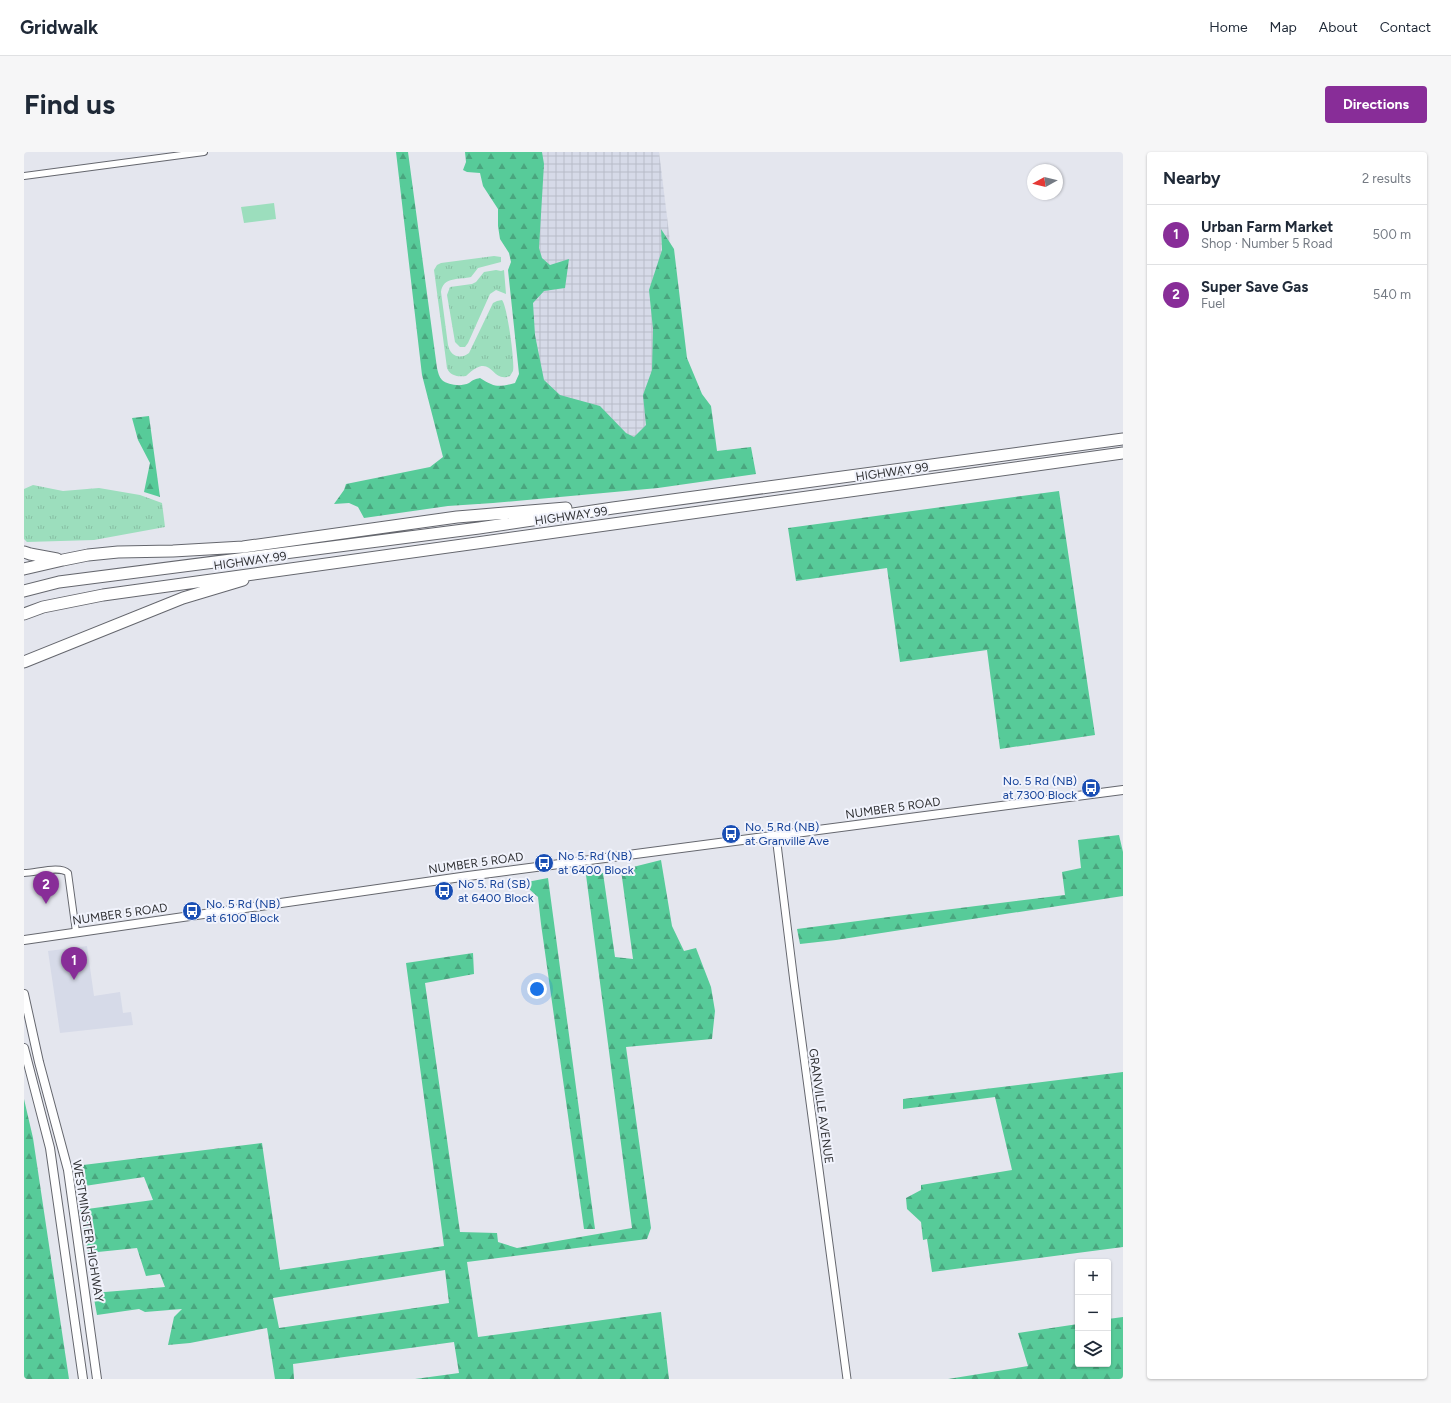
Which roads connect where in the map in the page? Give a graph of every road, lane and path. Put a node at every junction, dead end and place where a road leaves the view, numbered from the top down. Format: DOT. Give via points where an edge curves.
graph roads {
  1 [pos="204,152"];
  2 [pos="24,176"];
  3 [pos="1123,439"];
  4 [pos="1123,453"];
  5 [pos="612,508"];
  6 [pos="24,552"];
  7 [pos="63,560"];
  8 [pos="24,569"];
  9 [pos="264,572"];
  10 [pos="24,591"];
  11 [pos="24,614"];
  12 [pos="24,662"];
  13 [pos="1123,790"];
  14 [pos="776,836"];
  15 [pos="24,871"];
  16 [pos="76,932"];
  17 [pos="24,940"];
  18 [pos="24,994"];
  19 [pos="24,1048"];
  20 [pos="83,1379"];
  21 [pos="97,1379"];
  22 [pos="847,1379"];
  1 -- 2 [label="street"];
  3 -- 5 [label="highway, HIGHWAY 99"];
  4 -- 9 [label="highway, HIGHWAY 99"];
  5 -- 7 [label="highway" via="576,507 457,517 243,547 118,552"];
  5 -- 10 [label="highway, HIGHWAY 99" via="463,530 59,582"];
  6 -- 7 [label="highway"];
  7 -- 8 [label="highway"];
  9 -- 11 [label="highway, HIGHWAY 99" via="103,595 43,607"];
  9 -- 12 [label="highway" via="183,598"];
  13 -- 14 [label="main road, NUMBER 5 ROAD"];
  14 -- 16 [label="main road, NUMBER 5 ROAD" via="468,876"];
  14 -- 22 [label="street, GRANVILLE AVENUE"];
  15 -- 16 [label="street" via="58,869 68,873"];
  16 -- 17 [label="main road, NUMBER 5 ROAD"];
  18 -- 21 [label="main road, WESTMINSTER HIGHWAY" via="37,1056 68,1170"];
  19 -- 20 [label="main road, WESTMINSTER HIGHWAY" via="50,1148"];
}
